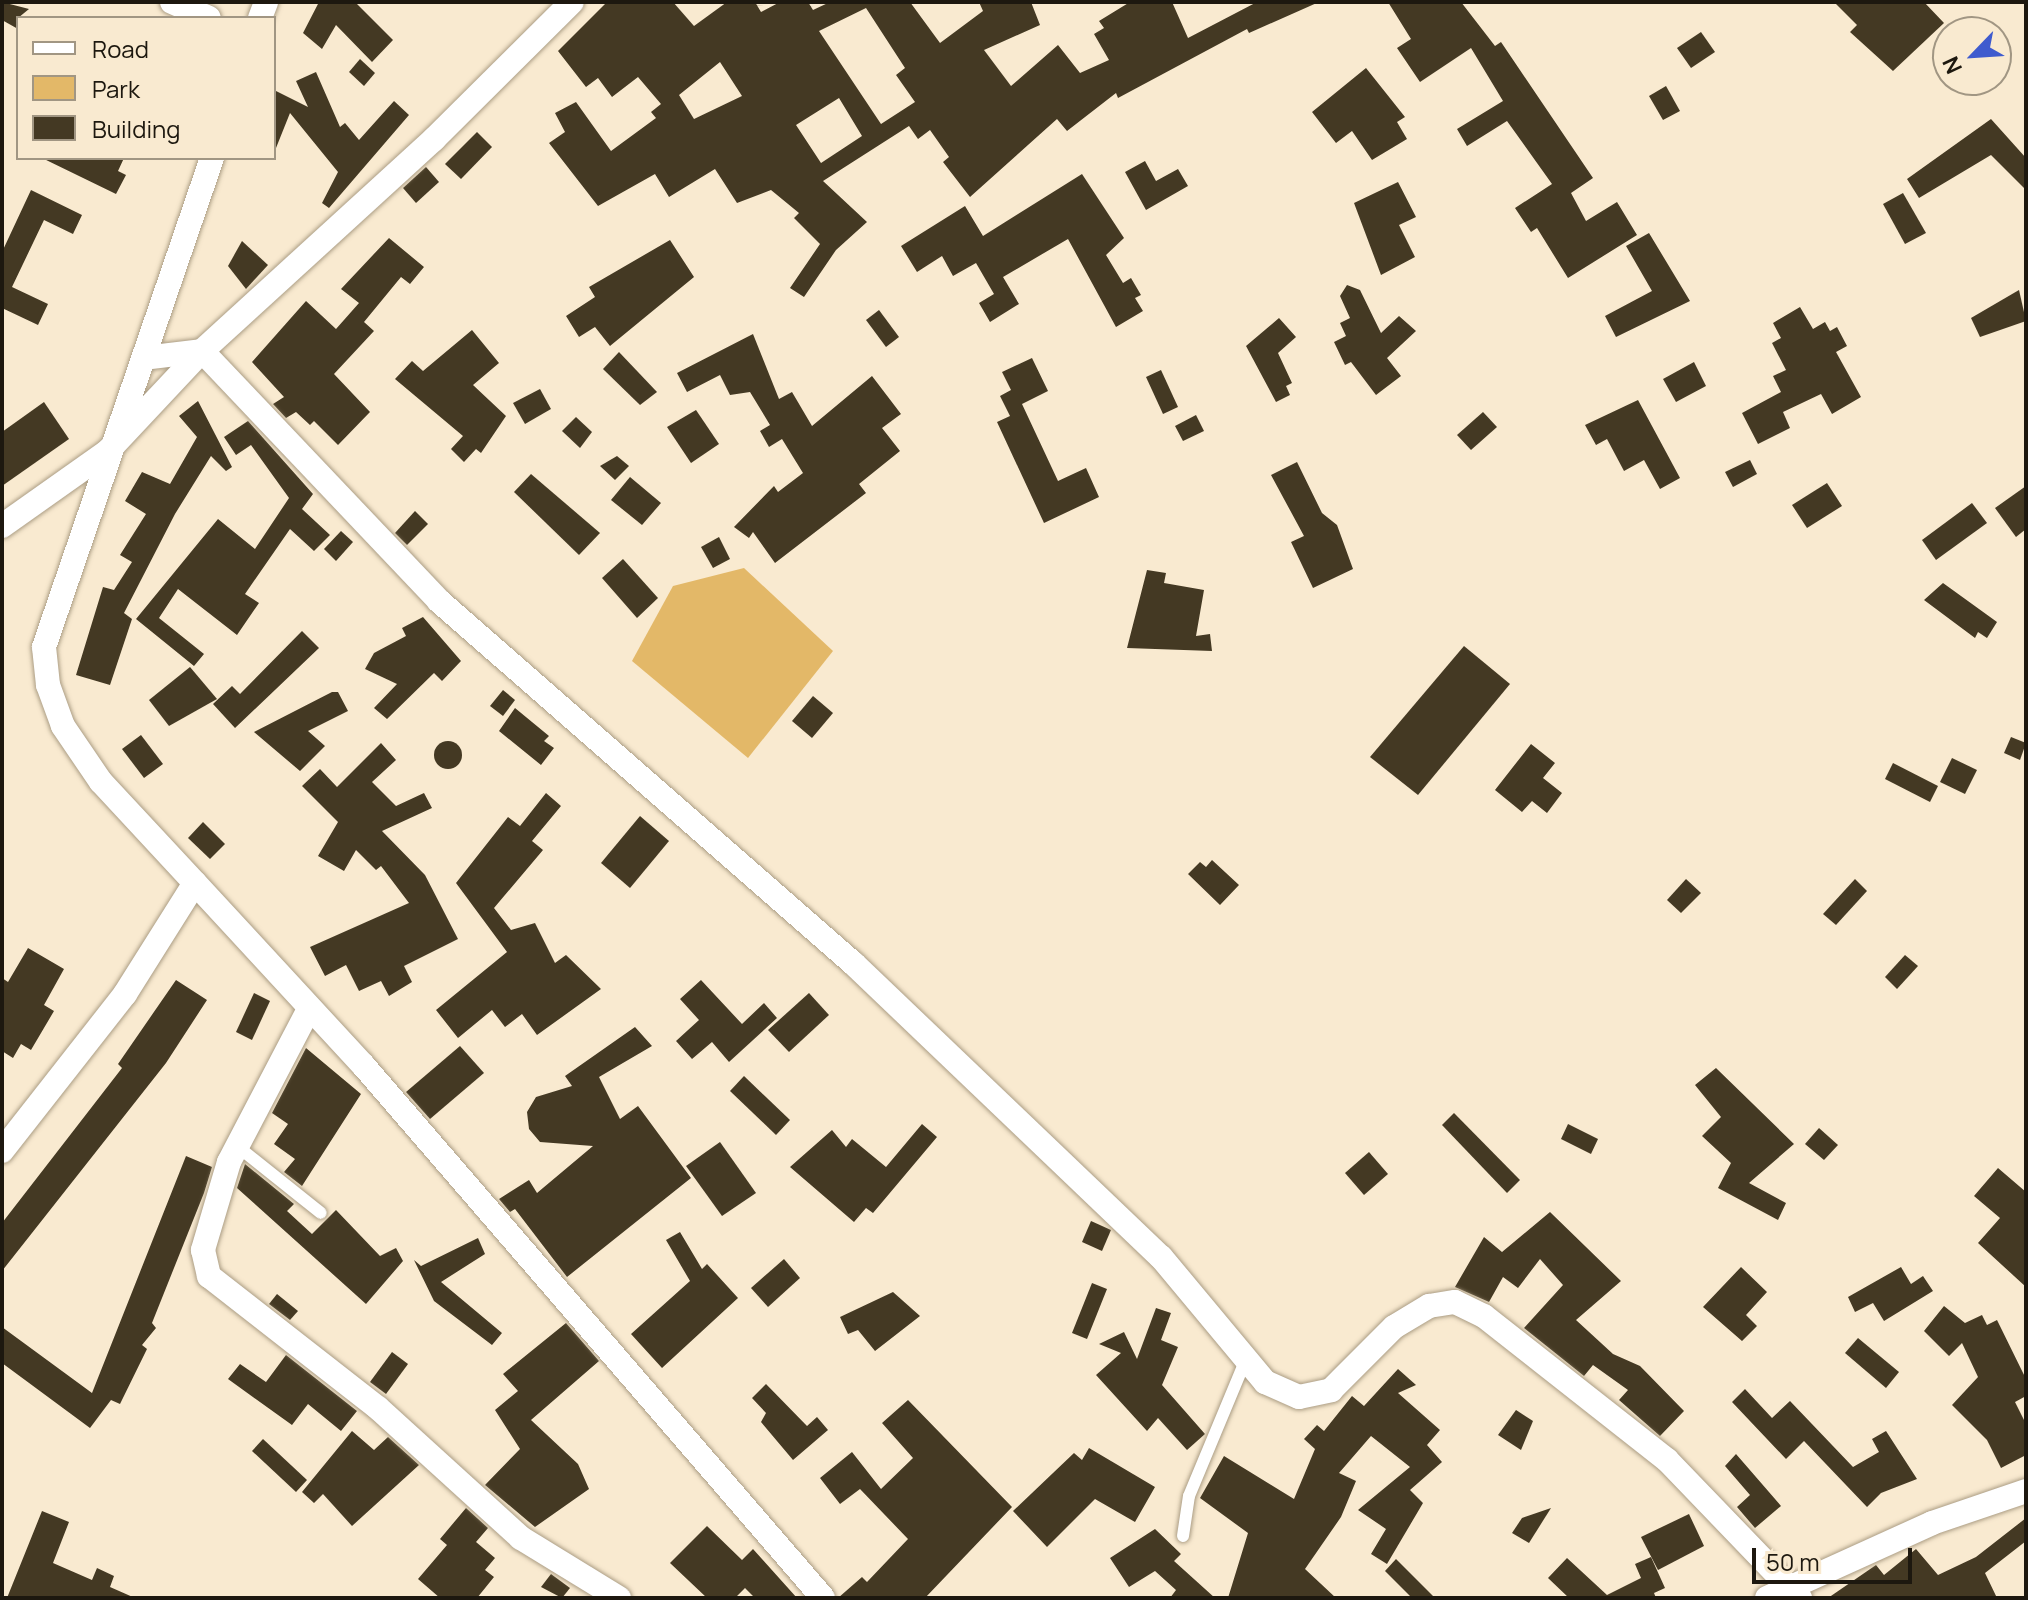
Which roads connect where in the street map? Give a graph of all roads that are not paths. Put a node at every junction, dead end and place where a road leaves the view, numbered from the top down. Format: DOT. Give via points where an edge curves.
graph roads {
  1 [pos="172,2"];
  2 [pos="572,2"];
  3 [pos="204,16"];
  4 [pos="211,160"];
  5 [pos="202,351"];
  6 [pos="144,358"];
  7 [pos="108,451"];
  8 [pos="2,526"];
  9 [pos="195,883"];
  10 [pos="309,1009"];
  11 [pos="237,1146"];
  12 [pos="2,1151"];
  13 [pos="321,1213"];
  14 [pos="1246,1359"];
  15 [pos="2026,1491"];
  16 [pos="1183,1536"];
  17 [pos="1796,1593"];
  18 [pos="619,1598"];
  19 [pos="823,1598"];
  20 [pos="1767,1598"];
  1 -- 3 [label="street"];
  2 -- 5 [label="street" via="434,139"];
  4 -- 6 [label="street"];
  5 -- 6 [label="street"];
  5 -- 7 [label="street"];
  5 -- 14 [label="street" via="439,601 854,964 1161,1257"];
  6 -- 7 [label="street"];
  7 -- 8 [label="street"];
  7 -- 9 [label="street" via="44,647 48,685 63,726 101,782"];
  9 -- 10 [label="street"];
  9 -- 12 [label="street" via="125,994"];
  10 -- 11 [label="street"];
  10 -- 19 [label="street"];
  11 -- 13 [label="lane"];
  11 -- 18 [label="street" via="203,1250 209,1276 378,1408 521,1538"];
  14 -- 16 [label="lane" via="1189,1496"];
  14 -- 17 [label="street" via="1265,1382 1299,1397 1331,1390 1394,1327 1429,1306 1455,1302 1484,1316 1667,1460"];
  15 -- 17 [label="street" via="1932,1523"];
  17 -- 20 [label="street"];
}
